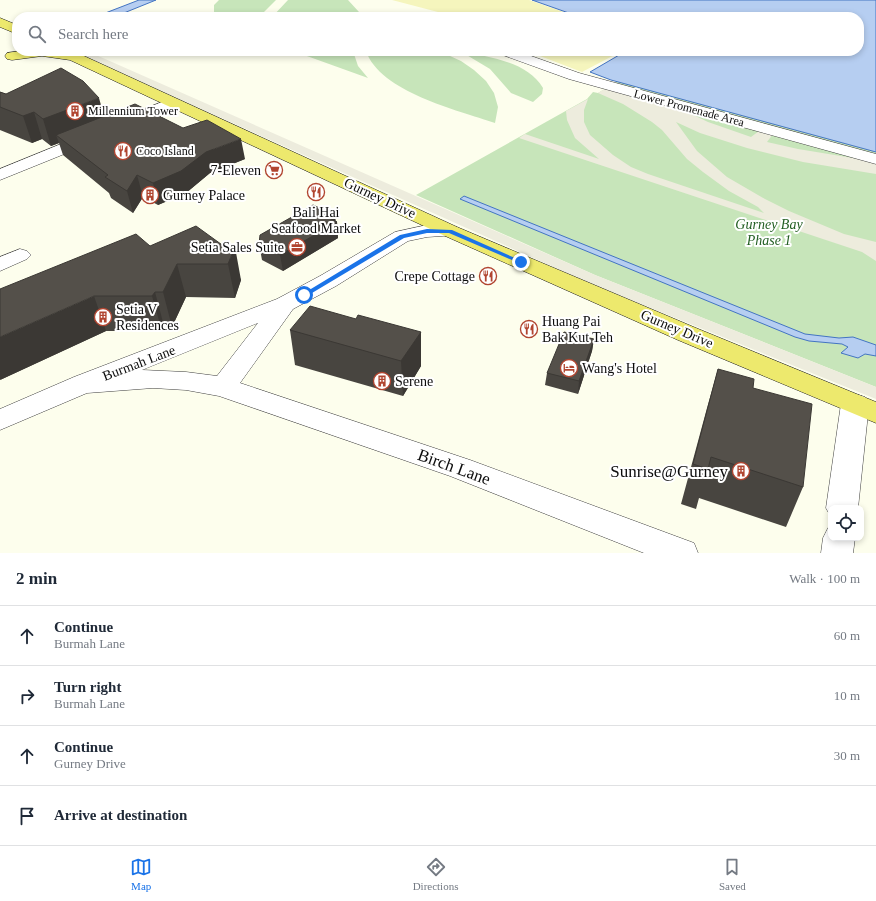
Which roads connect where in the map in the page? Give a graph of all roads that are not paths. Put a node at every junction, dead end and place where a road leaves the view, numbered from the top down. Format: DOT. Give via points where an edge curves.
graph roads {
  1 [pos="0,22"];
  2 [pos="12,28"];
  3 [pos="73,56"];
  4 [pos="519,56"];
  5 [pos="172,103"];
  6 [pos="876,159"];
  7 [pos="0,175"];
  8 [pos="450,231"];
  9 [pos="20,255"];
  10 [pos="0,265"];
  11 [pos="285,304"];
  12 [pos="83,384"];
  13 [pos="223,387"];
  14 [pos="866,408"];
  15 [pos="0,420"];
  16 [pos="843,505"];
  17 [pos="839,541"];
  18 [pos="682,553"];
  19 [pos="837,553"];
  1 -- 2 [label="main road"];
  3 -- 5 [label="main road, Gurney Drive"];
  4 -- 6 [label="street, Lower Promenade Area" via="574,76"];
  5 -- 7 [label="street"];
  5 -- 8 [label="main road, Gurney Drive"];
  8 -- 11 [label="street, Burmah Lane" via="427,231 402,236"];
  8 -- 14 [label="main road, Gurney Drive"];
  9 -- 10 [label="street"];
  11 -- 12 [label="street, Burmah Lane"];
  11 -- 13 [label="street"];
  12 -- 13 [label="street, Birch Lane" via="147,378 198,381"];
  12 -- 15 [label="street, Burmah Lane"];
  13 -- 18 [label="street, Birch Lane" via="460,468"];
  14 -- 16 [label="street"];
  17 -- 19 [label="street"];
}
